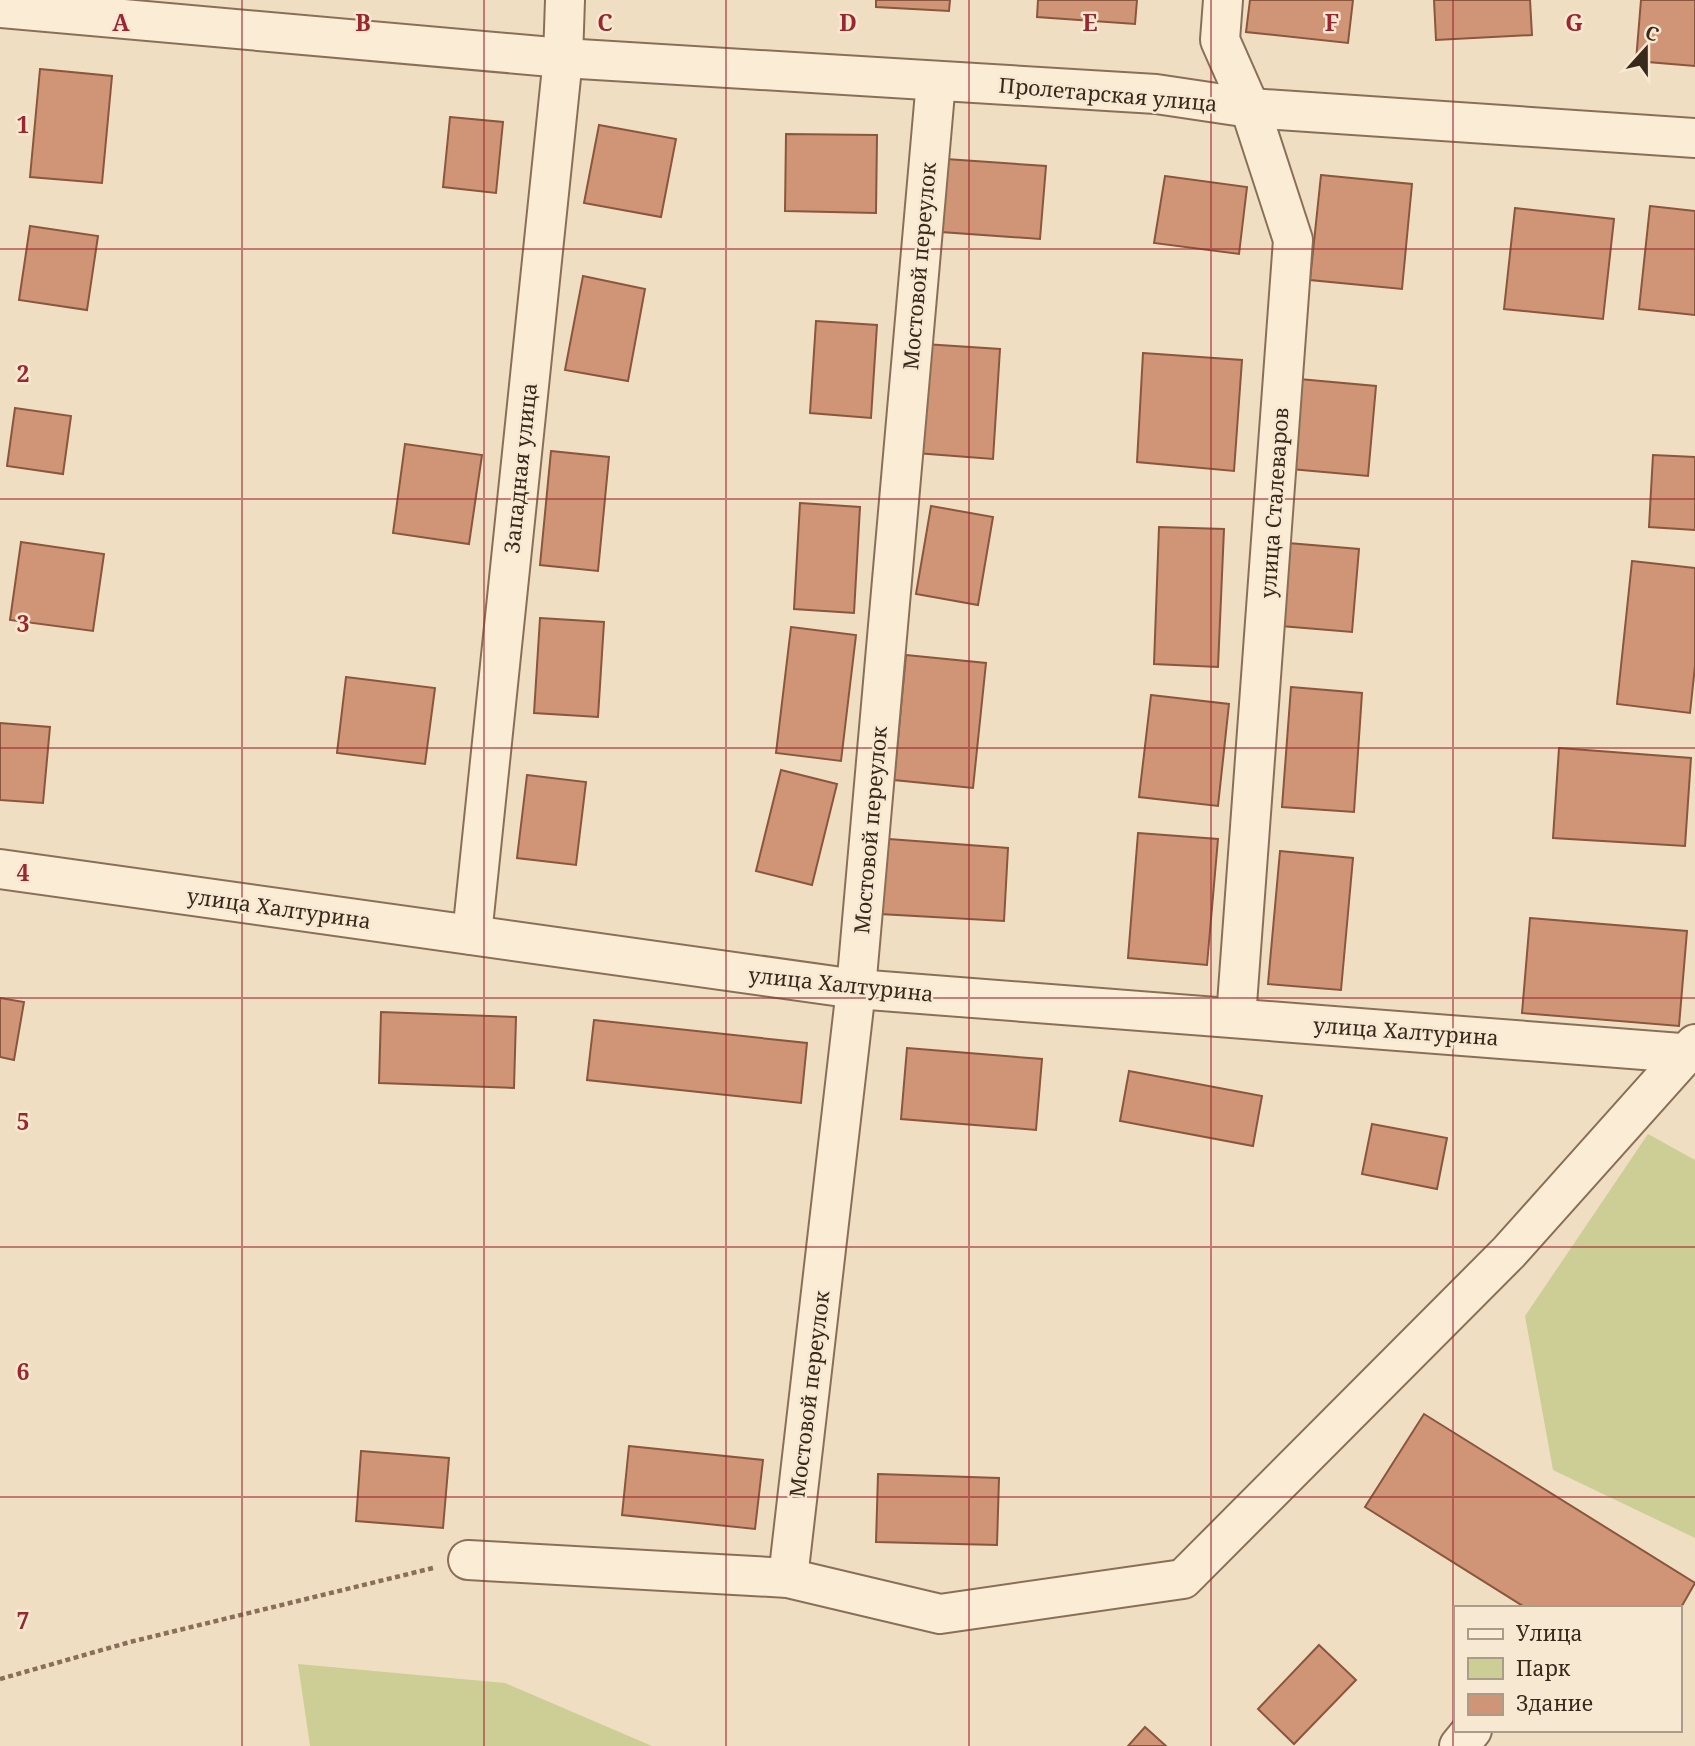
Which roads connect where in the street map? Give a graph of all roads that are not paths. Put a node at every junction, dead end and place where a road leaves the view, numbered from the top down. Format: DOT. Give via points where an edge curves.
graph roads {
  1 [pos="565,0"];
  2 [pos="1223,0"];
  3 [pos="0,8"];
  4 [pos="563,58"];
  5 [pos="936,81"];
  6 [pos="1250,108"];
  7 [pos="1695,138"];
  8 [pos="0,869"];
  9 [pos="472,935"];
  10 [pos="856,989"];
  11 [pos="1236,1018"];
  12 [pos="1692,1050"];
  13 [pos="468,1560"];
  14 [pos="788,1578"];
  15 [pos="1470,1732"];
  16 [pos="1459,1746"];
  1 -- 4 [label="street, Западная улица"];
  2 -- 6 [label="street, улица Сталеваров" via="1220,40"];
  3 -- 4 [label="street, Пролетарская улица"];
  4 -- 5 [label="street, Пролетарская улица"];
  4 -- 9 [label="street, Западная улица"];
  5 -- 6 [label="street, Пролетарская улица" via="1156,94"];
  5 -- 10 [label="street, Мостовой переулок"];
  6 -- 7 [label="street, Пролетарская улица"];
  6 -- 11 [label="street, улица Сталеваров" via="1293,240"];
  8 -- 9 [label="street, улица Халтурина"];
  9 -- 10 [label="street, улица Халтурина"];
  10 -- 11 [label="street, улица Халтурина"];
  10 -- 14 [label="street, Мостовой переулок"];
  11 -- 12 [label="street, улица Халтурина"];
  12 -- 14 [label="street" via="1509,1252 1183,1579 940,1614"];
  13 -- 14 [label="street"];
  15 -- 16 [label="street"];
}
